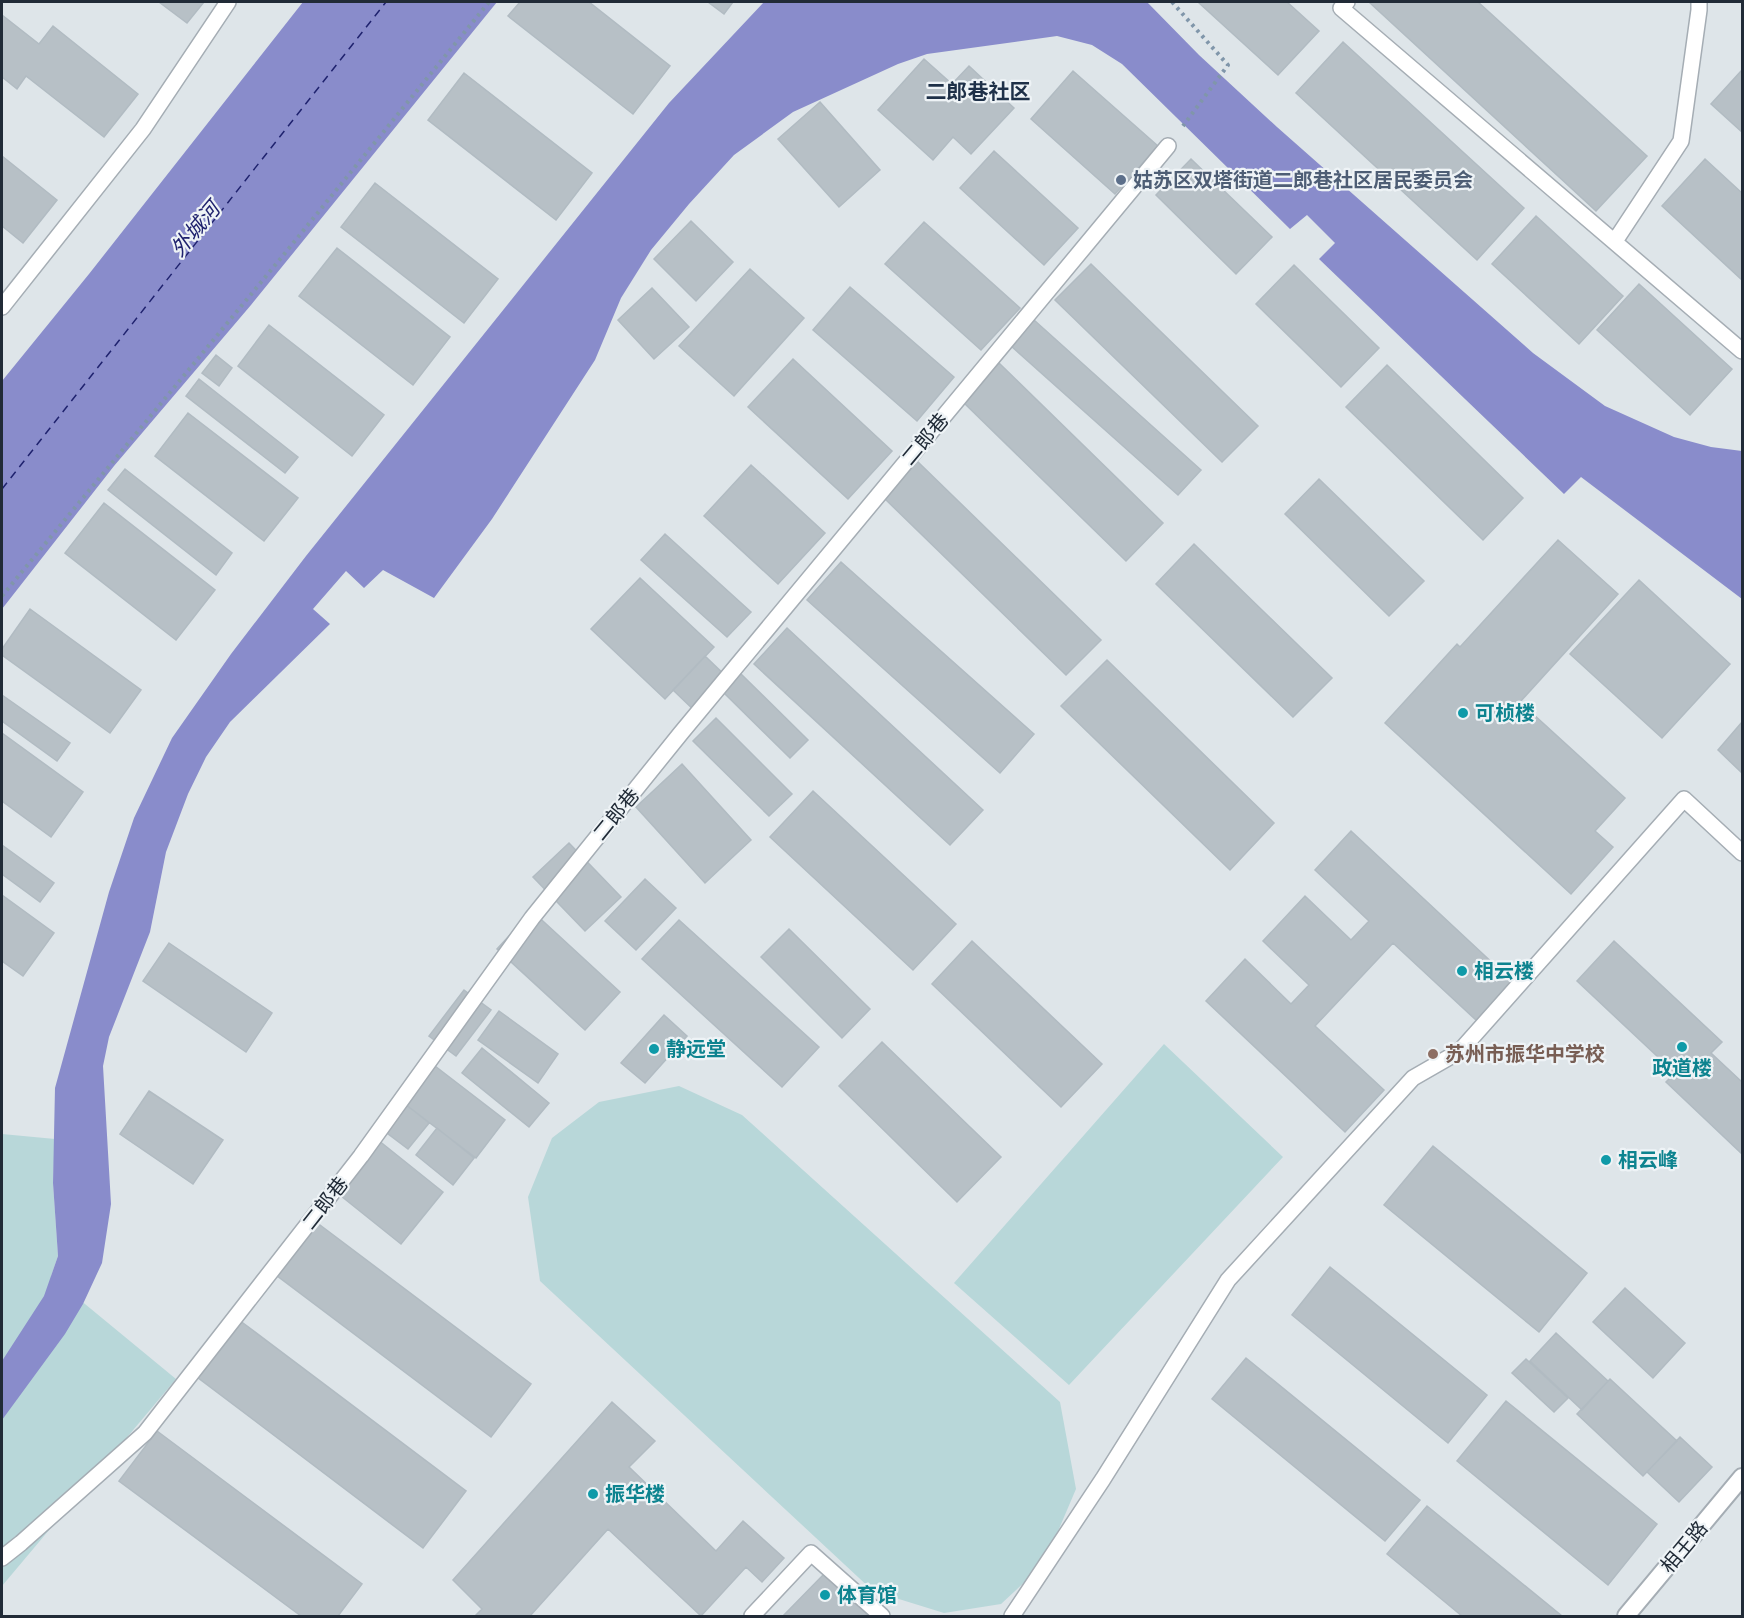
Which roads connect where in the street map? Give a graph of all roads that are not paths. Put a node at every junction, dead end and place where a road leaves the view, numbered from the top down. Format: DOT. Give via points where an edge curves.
graph roads {
  1 [pos="228,2"];
  2 [pos="1347,2"];
  3 [pos="1699,2"];
  4 [pos="1168,146"];
  5 [pos="1615,241"];
  6 [pos="2,307"];
  7 [pos="1743,351"];
  8 [pos="1743,853"];
  9 [pos="1743,1477"];
  10 [pos="2,1558"];
  11 [pos="752,1617"];
  12 [pos="882,1617"];
  13 [pos="1012,1617"];
  14 [pos="1626,1617"];
  1 -- 6 [label="lane" via="143,129"];
  2 -- 5 [label="lane" via="1341,8"];
  3 -- 5 [label="lane" via="1681,141"];
  4 -- 10 [label="lane, 二郎巷" via="532,918 361,1156 146,1433"];
  5 -- 7 [label="lane"];
  8 -- 13 [label="lane" via="1684,799 1460,1051 1413,1078 1228,1280"];
  9 -- 14 [label="street, 相王路"];
  11 -- 12 [label="lane" via="811,1553"];
}
